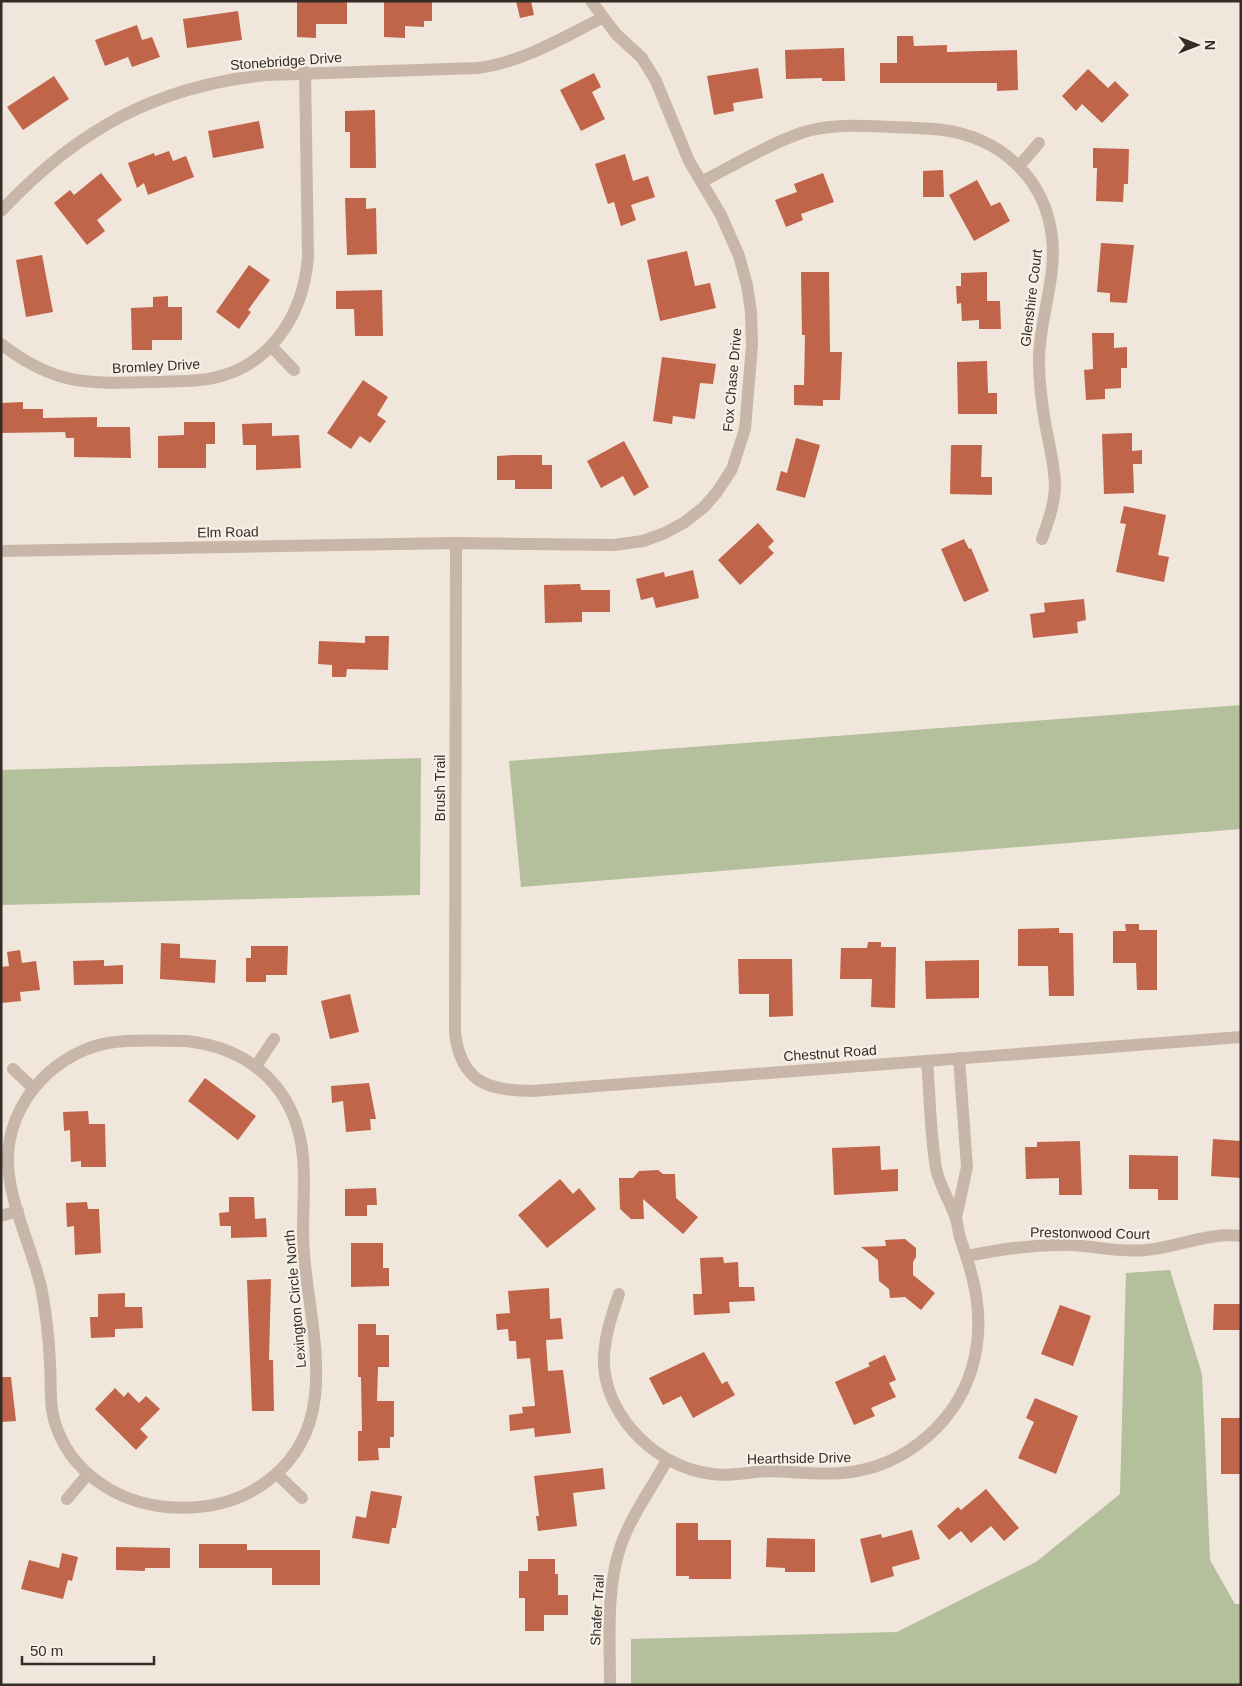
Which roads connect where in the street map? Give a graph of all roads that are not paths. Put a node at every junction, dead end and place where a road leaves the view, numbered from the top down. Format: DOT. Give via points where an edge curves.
graph roads {
  1 [pos="591,1"];
  2 [pos="602,18"];
  3 [pos="305,72"];
  4 [pos="1039,144"];
  5 [pos="1019,166"];
  6 [pos="702,181"];
  7 [pos="1,211"];
  8 [pos="1,344"];
  9 [pos="271,346"];
  10 [pos="294,370"];
  11 [pos="1042,539"];
  12 [pos="456,544"];
  13 [pos="1,551"];
  14 [pos="455,1033"];
  15 [pos="1241,1036"];
  16 [pos="274,1039"];
  17 [pos="960,1058"];
  18 [pos="927,1061"];
  19 [pos="256,1066"];
  20 [pos="13,1069"];
  21 [pos="33,1088"];
  22 [pos="18,1211"];
  23 [pos="1,1216"];
  24 [pos="956,1218"];
  25 [pos="1241,1236"];
  26 [pos="967,1256"];
  27 [pos="619,1294"];
  28 [pos="668,1460"];
  29 [pos="88,1474"];
  30 [pos="277,1474"];
  31 [pos="302,1498"];
  32 [pos="67,1499"];
  33 [pos="610,1685"];
  1 -- 2 [label="street, Fox Chase Drive"];
  2 -- 3 [label="street, Stonebridge Drive" via="502,65"];
  2 -- 6 [label="street, Fox Chase Drive" via="648,67 689,161"];
  3 -- 7 [label="street, Stonebridge Drive" via="227,79 193,86 147,103 79,142 35,177"];
  3 -- 9 [label="street, Bromley Drive" via="306,280 290,323"];
  4 -- 5 [label="street"];
  5 -- 6 [label="street, Glenshire Court" via="993,146 944,130 833,127 806,132 780,142"];
  5 -- 11 [label="street, Glenshire Court" via="1037,190 1047,213 1052,237 1053,258 1042,318 1039,369 1055,487"];
  6 -- 12 [label="street, Fox Chase Drive" via="739,256 752,312 745,429 732,469 717,492 685,522 643,541 614,545"];
  8 -- 9 [label="street, Bromley Drive" via="48,373 97,384 201,380 242,366"];
  9 -- 10 [label="street"];
  12 -- 13 [label="street, Elm Road"];
  12 -- 14 [label="street, Brush Trail"];
  14 -- 18 [label="street, Chestnut Road" via="457,1049 473,1075 484,1084 513,1091"];
  15 -- 17 [label="street, Chestnut Road"];
  16 -- 19 [label="street"];
  17 -- 18 [label="street, Chestnut Road"];
  17 -- 24 [label="street, Hearthside Drive" via="967,1167"];
  18 -- 24 [label="street, Hearthside Drive" via="936,1170"];
  19 -- 21 [label="street, Lexington Circle North" via="205,1043 186,1040 111,1042 74,1054"];
  19 -- 30 [label="street, Lexington Circle North" via="282,1093 298,1128 304,1174 304,1254 317,1362 310,1427 301,1445"];
  20 -- 21 [label="street"];
  21 -- 22 [label="street, Lexington Circle North" via="15,1121 8,1153 8,1172"];
  22 -- 23 [label="street"];
  22 -- 29 [label="street, Lexington Circle North" via="34,1259 46,1312 56,1423 63,1442"];
  24 -- 26 [label="street, Hearthside Drive"];
  25 -- 26 [label="street, Prestonwood Court" via="1214,1236 1144,1250 1114,1251 1070,1245"];
  26 -- 28 [label="street, Hearthside Drive" via="979,1310 975,1357 965,1387 945,1419 908,1451 874,1467 828,1474 773,1471 713,1474"];
  27 -- 28 [label="street, Hearthside Drive" via="604,1351 606,1379 628,1425 645,1444"];
  28 -- 33 [label="street, Shafer Trail" via="627,1531 614,1569"];
  29 -- 30 [label="street, Lexington Circle North" via="124,1498 169,1507 216,1505 259,1488"];
  29 -- 32 [label="street"];
  30 -- 31 [label="street"];
}
